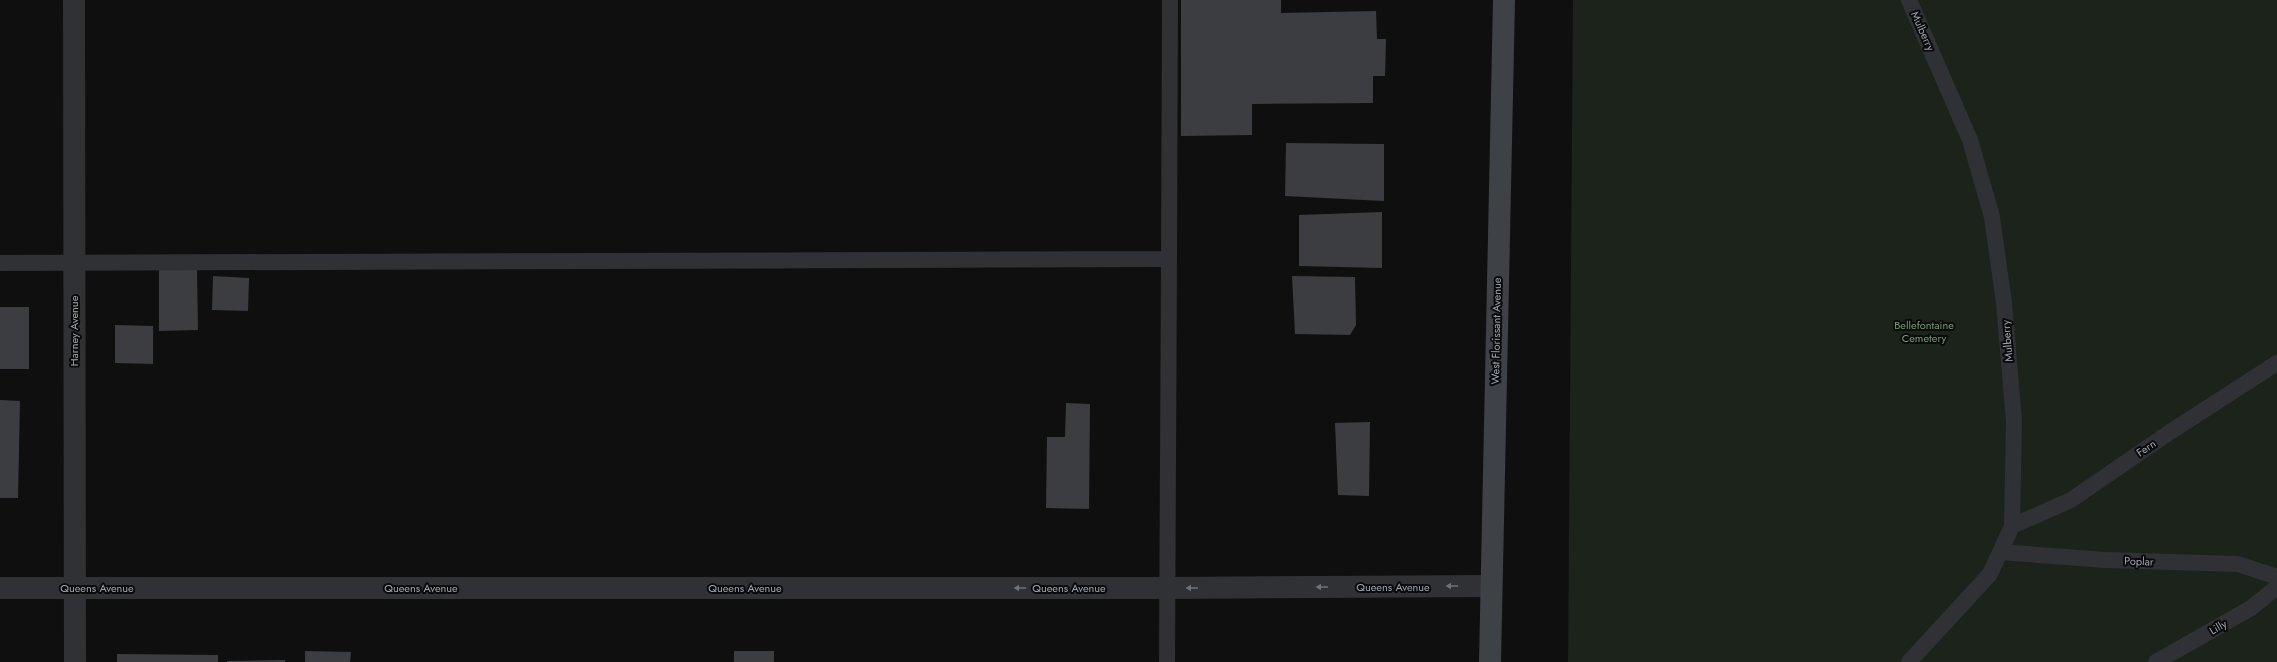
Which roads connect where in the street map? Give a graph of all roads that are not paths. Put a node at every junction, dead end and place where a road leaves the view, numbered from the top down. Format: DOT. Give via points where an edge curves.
graph roads {
  1 [pos="74,0"];
  2 [pos="1170,0"];
  3 [pos="1504,0"];
  4 [pos="1909,0"];
  5 [pos="1169,259"];
  6 [pos="0,263"];
  7 [pos="74,263"];
  8 [pos="2277,363"];
  9 [pos="2012,526"];
  10 [pos="2000,552"];
  11 [pos="2277,578"];
  12 [pos="1491,586"];
  13 [pos="2277,587"];
  14 [pos="0,588"];
  15 [pos="74,588"];
  16 [pos="1167,588"];
  17 [pos="75,662"];
  18 [pos="1166,662"];
  19 [pos="1490,662"];
  20 [pos="1909,662"];
  21 [pos="2156,662"];
  1 -- 7 [label="street, Harney Avenue"];
  2 -- 5 [label="lane"];
  3 -- 12 [label="main road, West Florissant Avenue"];
  4 -- 9 [label="lane, Mulberry" via="1970,140 1992,217 2004,303 2014,421"];
  5 -- 7 [label="lane"];
  5 -- 16 [label="lane"];
  6 -- 7 [label="lane"];
  7 -- 15 [label="street, Harney Avenue"];
  8 -- 9 [label="lane, Fern" via="2071,500"];
  9 -- 10 [label="lane, Mulberry"];
  10 -- 11 [label="lane, Poplar" via="2105,560 2238,564"];
  10 -- 20 [label="lane, Mulberry" via="1990,574"];
  12 -- 16 [label="street, Queens Avenue, one-way"];
  12 -- 19 [label="main road, West Florissant Avenue"];
  13 -- 21 [label="lane, Lilly" via="2251,608"];
  14 -- 15 [label="street, Queens Avenue"];
  16 -- 15 [label="street, Queens Avenue, one-way"];
  15 -- 17 [label="street, Harney Avenue"];
  16 -- 18 [label="lane"];
}
